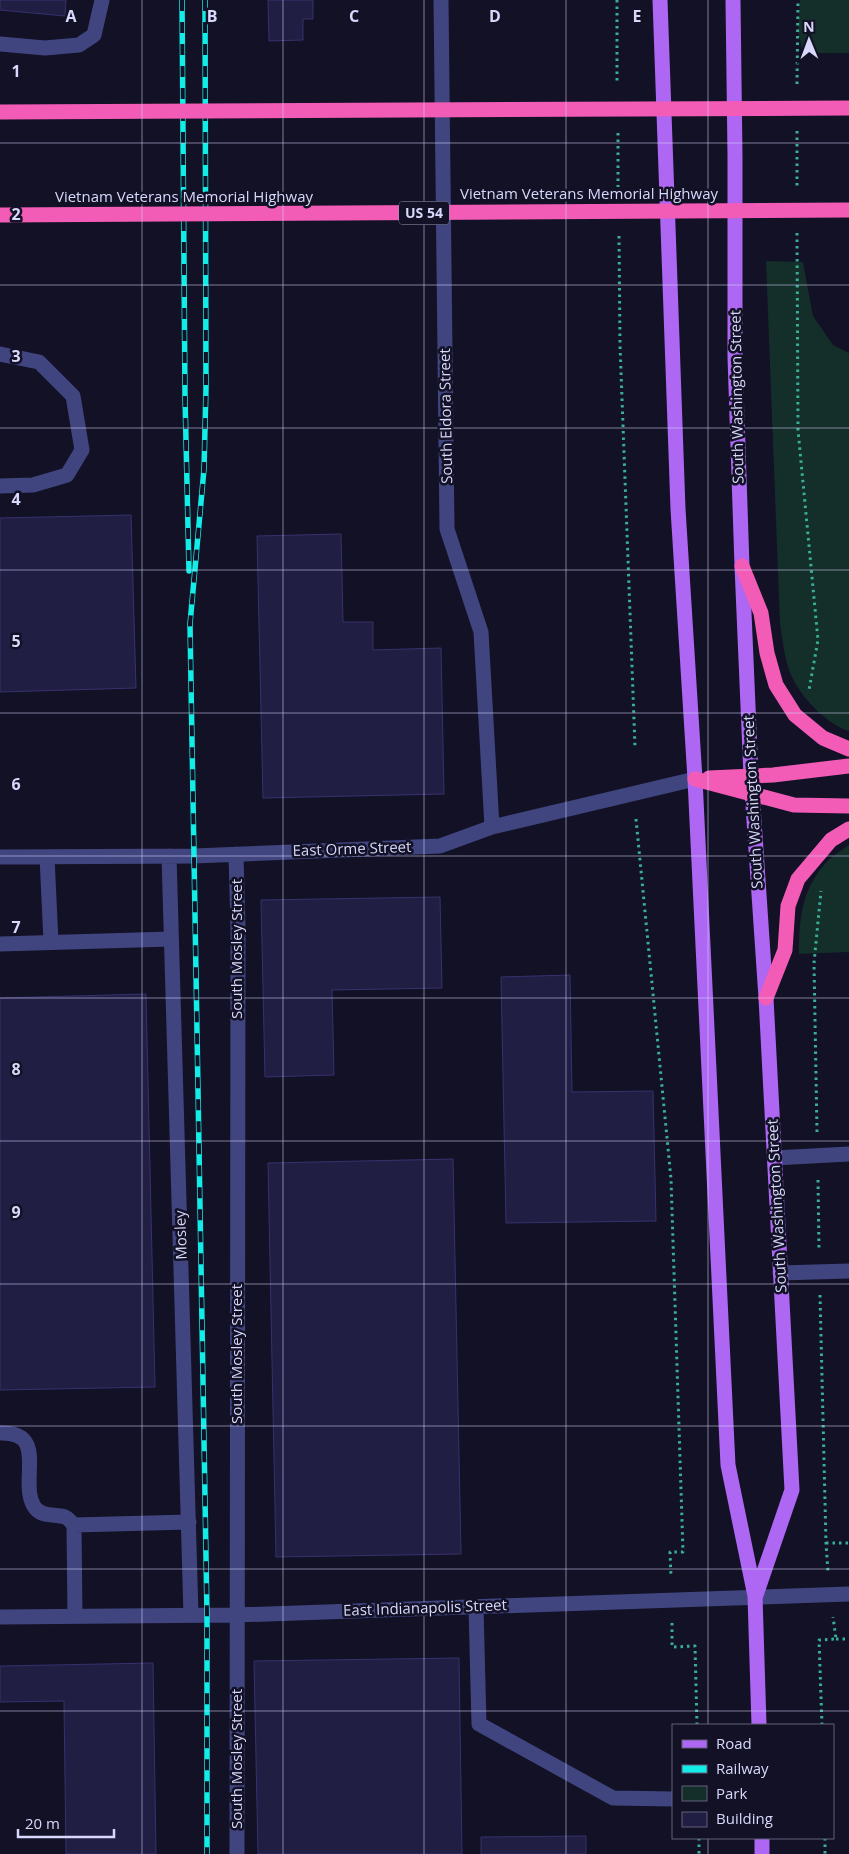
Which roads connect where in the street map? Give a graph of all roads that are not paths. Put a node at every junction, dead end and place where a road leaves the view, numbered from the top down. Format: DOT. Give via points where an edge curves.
graph roads {
  1 [pos="102,0"];
  2 [pos="441,0"];
  3 [pos="660,0"];
  4 [pos="733,0"];
  5 [pos="0,44"];
  6 [pos="849,108"];
  7 [pos="0,112"];
  8 [pos="849,210"];
  9 [pos="0,215"];
  10 [pos="0,354"];
  11 [pos="0,486"];
  12 [pos="742,566"];
  13 [pos="849,749"];
  14 [pos="849,766"];
  15 [pos="751,776"];
  16 [pos="694,779"];
  17 [pos="752,794"];
  18 [pos="849,806"];
  19 [pos="492,827"];
  20 [pos="849,829"];
  21 [pos="236,854"];
  22 [pos="169,856"];
  23 [pos="47,857"];
  24 [pos="0,858"];
  25 [pos="172,939"];
  26 [pos="51,942"];
  27 [pos="0,944"];
  28 [pos="766,998"];
  29 [pos="849,1154"];
  30 [pos="774,1158"];
  31 [pos="849,1271"];
  32 [pos="780,1273"];
  33 [pos="0,1433"];
  34 [pos="189,1522"];
  35 [pos="74,1525"];
  36 [pos="849,1594"];
  37 [pos="755,1596"];
  38 [pos="476,1607"];
  39 [pos="191,1615"];
  40 [pos="236,1615"];
  41 [pos="75,1616"];
  42 [pos="0,1617"];
  43 [pos="759,1724"];
  44 [pos="672,1799"];
  45 [pos="762,1839"];
  46 [pos="237,1854"];
  47 [pos="762,1854"];
  1 -- 5 [label="street" via="94,35 79,45 45,48"];
  2 -- 19 [label="street, South Eldora Street" via="447,529 480,632"];
  3 -- 16 [label="main road, South Washington Street" via="678,509"];
  4 -- 12 [label="main road, South Washington Street" via="735,357"];
  6 -- 7 [label="highway, bridge"];
  8 -- 9 [label="highway, Vietnam Veterans Memorial Highway / US 54, bridge"];
  10 -- 11 [label="street" via="38,362 73,396 82,450 67,475 33,485"];
  12 -- 13 [label="highway" via="761,613 776,685 795,715 823,738"];
  12 -- 15 [label="main road, South Washington Street"];
  14 -- 15 [label="highway"];
  15 -- 16 [label="highway"];
  15 -- 17 [label="main road, South Washington Street"];
  16 -- 17 [label="highway"];
  16 -- 19 [label="street, East Orme Street"];
  16 -- 37 [label="main road, South Washington Street" via="728,1465"];
  17 -- 18 [label="highway" via="794,804"];
  17 -- 28 [label="main road, South Washington Street"];
  19 -- 21 [label="street, East Orme Street" via="440,846"];
  20 -- 28 [label="highway" via="831,840 798,879 788,906 785,950"];
  21 -- 22 [label="street, East Orme Street"];
  21 -- 40 [label="street, South Mosley Street"];
  22 -- 23 [label="street, East Orme Street"];
  22 -- 25 [label="street, Mosley"];
  23 -- 24 [label="street, East Orme Street"];
  23 -- 26 [label="street"];
  25 -- 26 [label="street"];
  25 -- 34 [label="street, Mosley"];
  26 -- 27 [label="street"];
  28 -- 30 [label="main road, South Washington Street"];
  29 -- 30 [label="street"];
  30 -- 32 [label="main road, South Washington Street"];
  31 -- 32 [label="street"];
  32 -- 37 [label="main road, South Washington Street" via="792,1490"];
  33 -- 35 [label="street" via="10,1432 22,1438 28,1448 30,1500 36,1510 66,1517"];
  34 -- 35 [label="street"];
  34 -- 39 [label="street, Mosley"];
  35 -- 41 [label="street"];
  36 -- 37 [label="street, East Indianapolis Street"];
  37 -- 38 [label="street, East Indianapolis Street"];
  37 -- 43 [label="main road, South Washington Street"];
  38 -- 40 [label="street, East Indianapolis Street"];
  38 -- 44 [label="street" via="479,1724 613,1798"];
  39 -- 40 [label="street, East Indianapolis Street"];
  39 -- 41 [label="street, East Indianapolis Street"];
  40 -- 46 [label="street, South Mosley Street"];
  41 -- 42 [label="street, East Indianapolis Street"];
  45 -- 47 [label="main road"];
}
